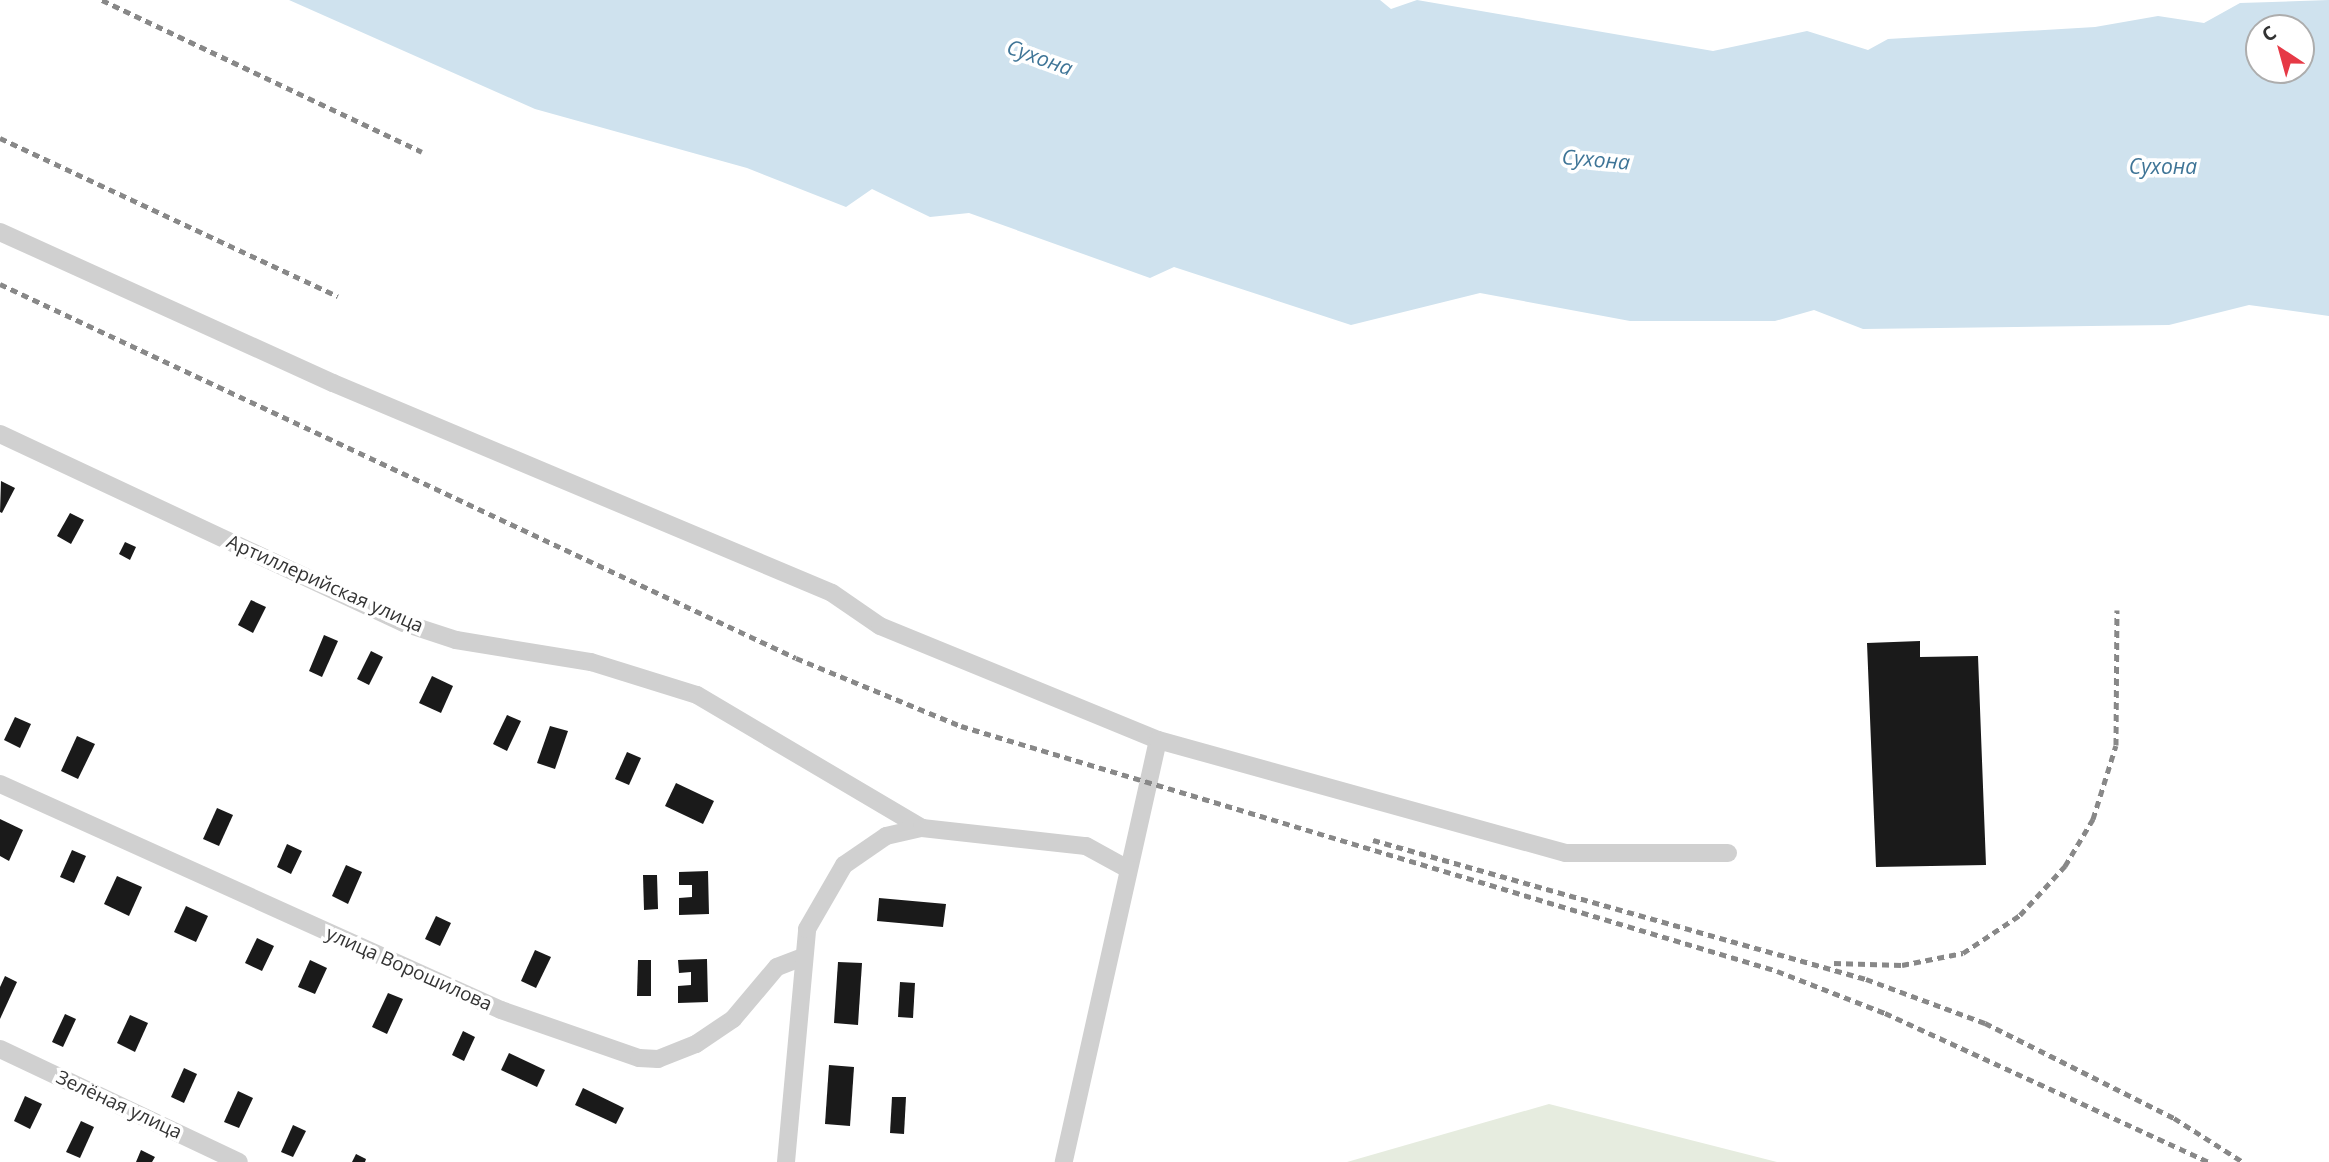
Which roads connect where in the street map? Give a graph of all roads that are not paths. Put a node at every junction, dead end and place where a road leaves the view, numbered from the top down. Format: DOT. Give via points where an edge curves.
graph roads {
  1 [pos="0,232"];
  2 [pos="0,434"];
  3 [pos="1158,740"];
  4 [pos="0,784"];
  5 [pos="922,828"];
  6 [pos="1728,853"];
  7 [pos="1128,869"];
  8 [pos="803,957"];
  9 [pos="0,1049"];
  10 [pos="239,1162"];
  11 [pos="786,1162"];
  12 [pos="1064,1162"];
  1 -- 3 [label="street" via="333,383 832,593 880,626"];
  2 -- 5 [label="street, Артиллерийская улица" via="404,623 456,640 591,662 697,695"];
  3 -- 6 [label="street" via="1566,853"];
  3 -- 7 [label="street"];
  4 -- 8 [label="street, улица Ворошилова" via="501,1010 639,1058 658,1059 696,1044 733,1019 777,967"];
  5 -- 7 [label="street, Артиллерийская улица" via="1086,846"];
  5 -- 8 [label="street, Артиллерийская улица" via="886,836 844,865 817,903"];
  7 -- 12 [label="street"];
  8 -- 11 [label="street, Артиллерийская улица"];
  9 -- 10 [label="street, Зелёная улица"];
}
